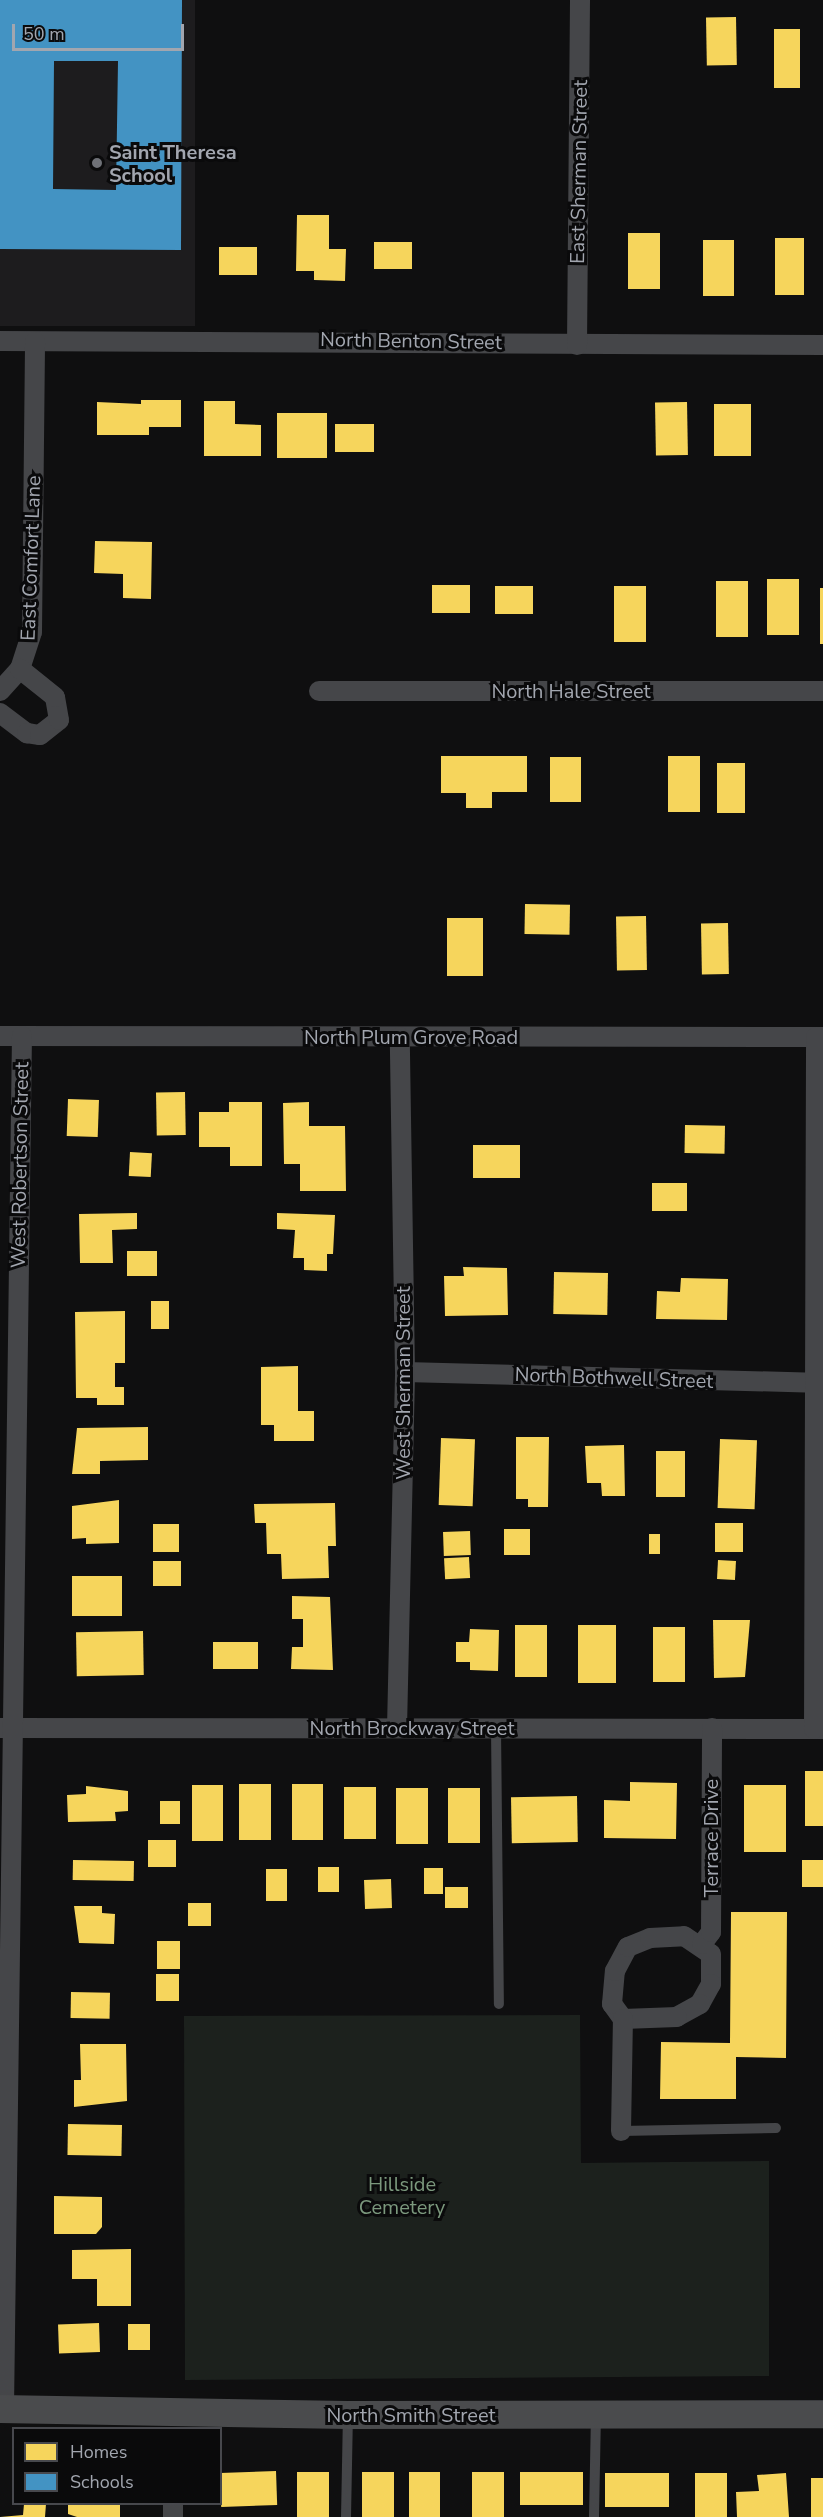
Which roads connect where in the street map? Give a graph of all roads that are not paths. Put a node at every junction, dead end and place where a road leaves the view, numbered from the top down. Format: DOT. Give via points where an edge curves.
graph roads {
  1 [pos="580,0"];
  2 [pos="0,341"];
  3 [pos="35,342"];
  4 [pos="577,345"];
  5 [pos="823,345"];
  6 [pos="20,669"];
  7 [pos="0,691"];
  8 [pos="319,691"];
  9 [pos="823,691"];
  10 [pos="0,713"];
  11 [pos="0,1036"];
  12 [pos="22,1036"];
  13 [pos="400,1037"];
  14 [pos="819,1037"];
  15 [pos="405,1372"];
  16 [pos="819,1383"];
  17 [pos="7,1384"];
  18 [pos="7,1728"];
  19 [pos="397,1728"];
  20 [pos="496,1728"];
  21 [pos="712,1728"];
  22 [pos="819,1729"];
  23 [pos="702,1944"];
  24 [pos="500,2004"];
  25 [pos="623,2019"];
  26 [pos="4,2072"];
  27 [pos="776,2128"];
  28 [pos="621,2131"];
  29 [pos="2,2409"];
  30 [pos="823,2414"];
  31 [pos="348,2415"];
  32 [pos="596,2415"];
  33 [pos="173,2421"];
  34 [pos="346,2517"];
  35 [pos="594,2517"];
  1 -- 4 [label="street, East Sherman Street"];
  2 -- 3 [label="street, North Benton Street"];
  3 -- 4 [label="street, North Benton Street" via="275,338"];
  3 -- 6 [label="street, East Comfort Lane" via="32,632"];
  4 -- 5 [label="street, North Benton Street"];
  6 -- 7 [label="street"];
  6 -- 10 [label="street, East Comfort Lane" via="55,696 59,720 40,735 27,733"];
  8 -- 9 [label="street, North Hale Street"];
  11 -- 12 [label="street, North Plum Grove Road"];
  12 -- 13 [label="street, North Plum Grove Road"];
  12 -- 17 [label="street, West Robertson Street"];
  13 -- 14 [label="street, North Plum Grove Road"];
  13 -- 15 [label="street, West Sherman Street"];
  14 -- 16 [label="street"];
  15 -- 16 [label="street, North Bothwell Street"];
  15 -- 19 [label="street, West Sherman Street"];
  16 -- 22 [label="street"];
  17 -- 18 [label="street, West Robertson Street"];
  18 -- 19 [label="street, North Brockway Street"];
  18 -- 26 [label="street, West Robertson Street"];
  19 -- 20 [label="street, North Brockway Street"];
  20 -- 21 [label="street, North Brockway Street"];
  20 -- 24 [label="lane"];
  21 -- 22 [label="street, North Brockway Street"];
  21 -- 23 [label="street, Terrace Drive" via="711,1932"];
  23 -- 25 [label="street" via="711,1954 711,1984 700,2004 676,2017"];
  23 -- 25 [label="street" via="684,1936 650,1938 628,1947 615,1971 612,2004"];
  25 -- 28 [label="street"];
  26 -- 29 [label="street, West Robertson Street"];
  27 -- 28 [label="lane"];
  29 -- 33 [label="street, North Smith Street"];
  30 -- 32 [label="street, North Smith Street"];
  31 -- 32 [label="street, North Smith Street"];
  31 -- 33 [label="street, North Smith Street"];
  31 -- 34 [label="lane"];
  32 -- 35 [label="lane"];
}
